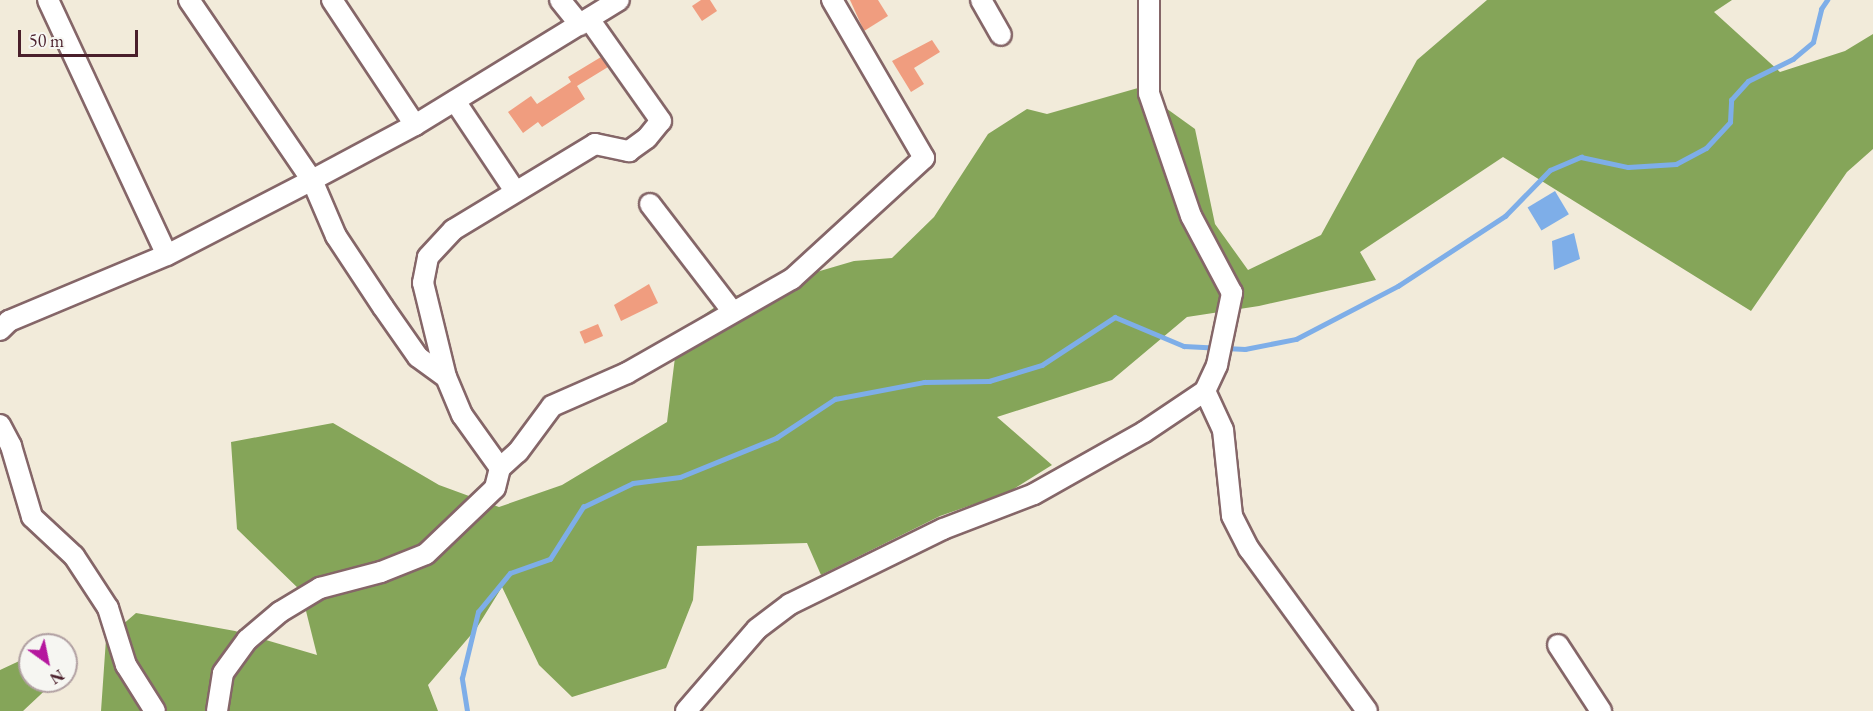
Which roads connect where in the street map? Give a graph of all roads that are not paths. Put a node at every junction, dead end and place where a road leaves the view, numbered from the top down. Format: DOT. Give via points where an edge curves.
graph roads {
  1 [pos="48,0"];
  2 [pos="189,0"];
  3 [pos="332,0"];
  4 [pos="560,0"];
  5 [pos="619,0"];
  6 [pos="832,0"];
  7 [pos="981,0"];
  8 [pos="1149,0"];
  9 [pos="585,22"];
  10 [pos="1001,35"];
  11 [pos="455,100"];
  12 [pos="415,125"];
  13 [pos="312,180"];
  14 [pos="515,191"];
  15 [pos="650,204"];
  16 [pos="167,255"];
  17 [pos="732,311"];
  18 [pos="0,330"];
  19 [pos="446,377"];
  20 [pos="1205,391"];
  21 [pos="0,425"];
  22 [pos="500,468"];
  23 [pos="1558,645"];
  24 [pos="155,711"];
  25 [pos="217,711"];
  26 [pos="686,711"];
  27 [pos="1367,711"];
  28 [pos="1601,711"];
  1 -- 16 [label="street"];
  2 -- 13 [label="street"];
  3 -- 12 [label="street"];
  4 -- 9 [label="street"];
  5 -- 9 [label="street"];
  6 -- 17 [label="street" via="924,158 792,279"];
  7 -- 10 [label="street"];
  8 -- 20 [label="street" via="1149,93 1191,216 1232,293 1217,365"];
  9 -- 11 [label="street"];
  9 -- 14 [label="street" via="661,121 629,151 595,144"];
  11 -- 12 [label="street"];
  11 -- 14 [label="street"];
  12 -- 13 [label="street"];
  13 -- 16 [label="street"];
  13 -- 19 [label="street" via="336,236 383,307 418,357"];
  14 -- 19 [label="street" via="453,230 428,257 423,283"];
  15 -- 17 [label="street"];
  16 -- 18 [label="street" via="9,321"];
  17 -- 22 [label="street" via="627,373 552,406 518,452"];
  19 -- 22 [label="street" via="462,415"];
  20 -- 26 [label="street" via="1125,443 1035,494 943,529 790,604 757,629"];
  20 -- 27 [label="street" via="1223,430 1232,516 1249,549"];
  21 -- 24 [label="street" via="11,446 32,517 74,556 108,608 126,665"];
  22 -- 25 [label="street" via="495,488 426,554 381,572 320,588 279,612 247,640 223,673"];
  23 -- 28 [label="street"];
}
